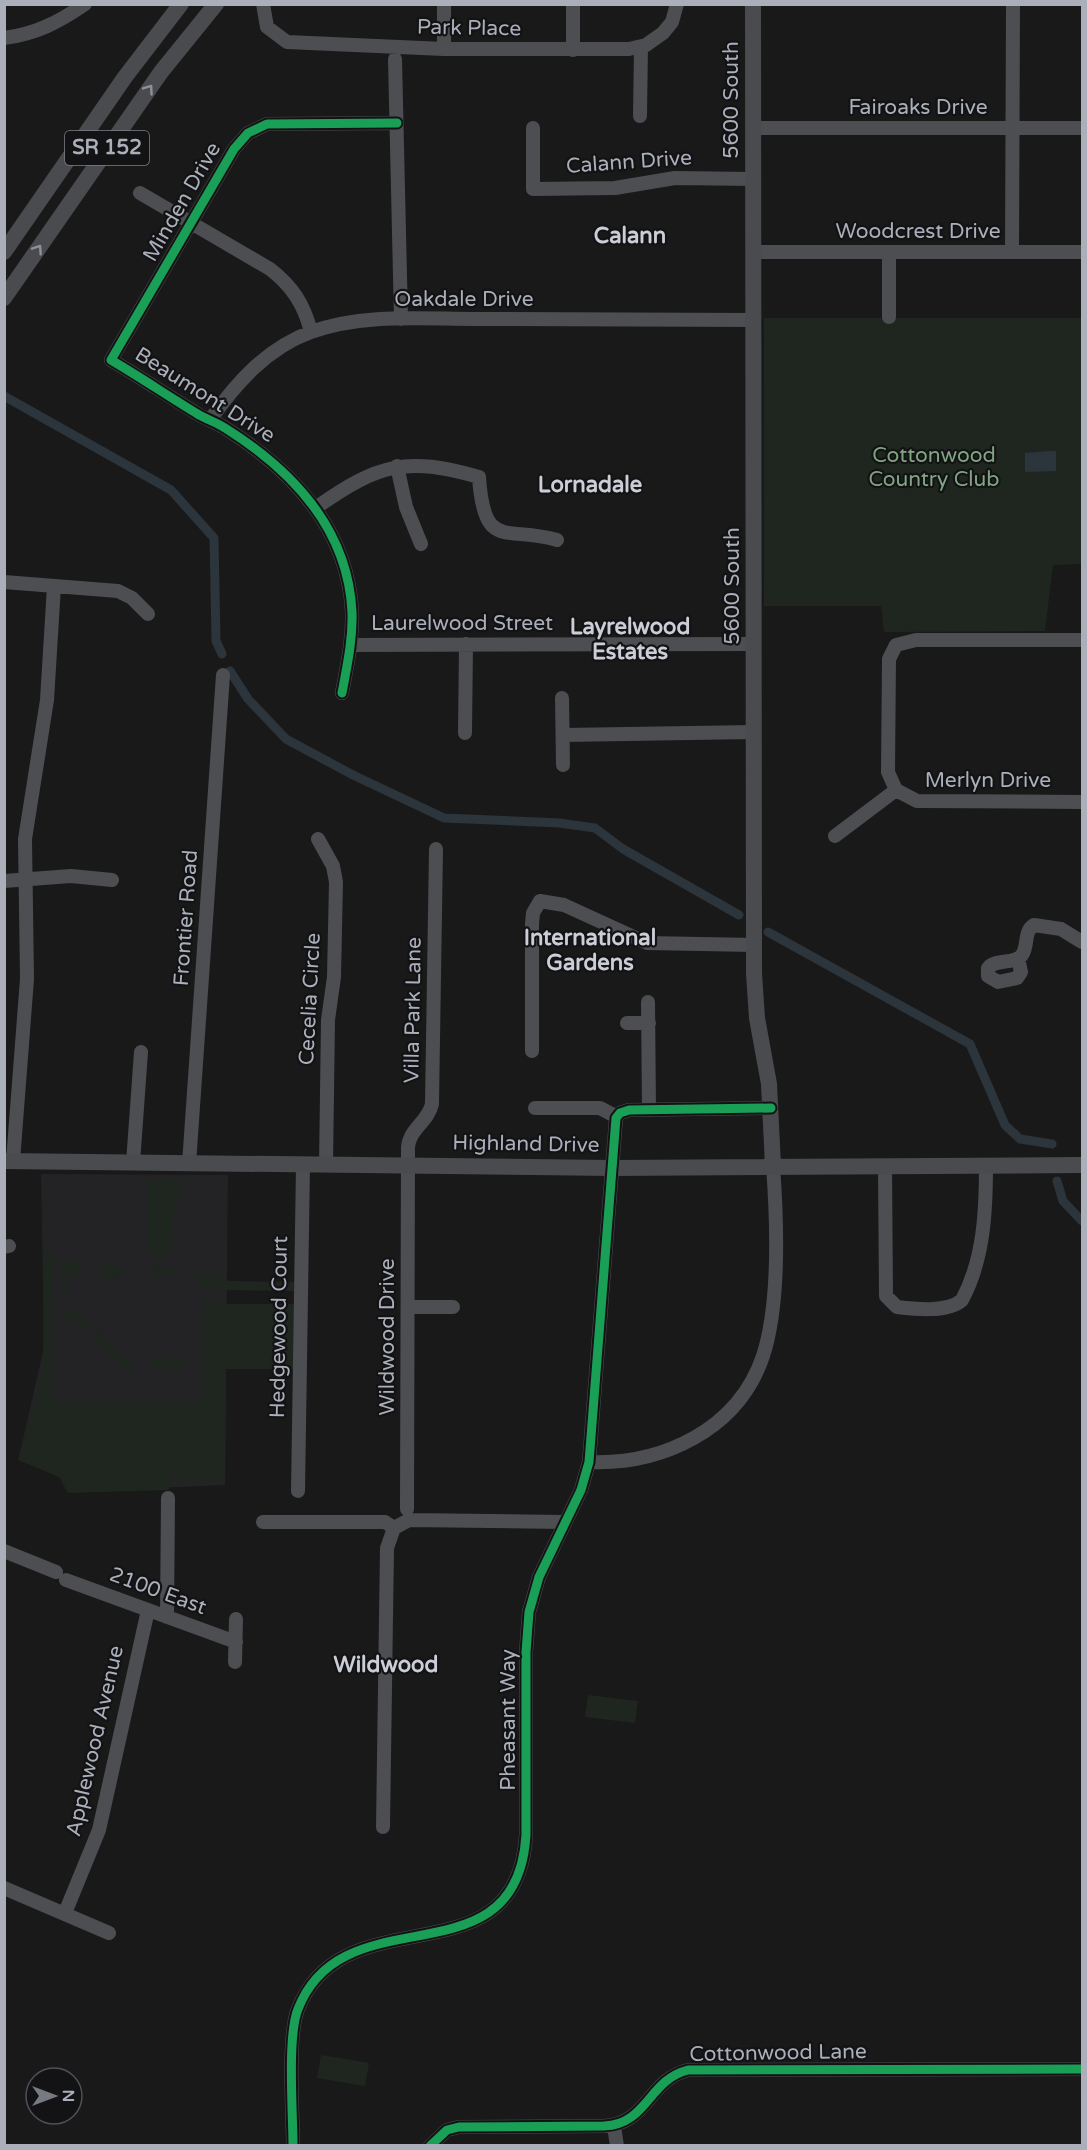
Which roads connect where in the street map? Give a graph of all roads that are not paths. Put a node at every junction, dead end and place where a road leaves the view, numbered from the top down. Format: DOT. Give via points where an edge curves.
graph roads {
  1 [pos="85,4"];
  2 [pos="181,4"];
  3 [pos="216,4"];
  4 [pos="263,4"];
  5 [pos="444,4"];
  6 [pos="573,4"];
  7 [pos="677,4"];
  8 [pos="753,4"];
  9 [pos="1013,4"];
  10 [pos="4,38"];
  11 [pos="641,46"];
  12 [pos="444,49"];
  13 [pos="573,50"];
  14 [pos="395,59"];
  15 [pos="640,116"];
  16 [pos="397,123"];
  17 [pos="533,128"];
  18 [pos="754,128"];
  19 [pos="1083,128"];
  20 [pos="1013,129"];
  21 [pos="754,178"];
  22 [pos="140,192"];
  23 [pos="191,222"];
  24 [pos="4,252"];
  25 [pos="754,252"];
  26 [pos="1012,252"];
  27 [pos="1083,252"];
  28 [pos="889,253"];
  29 [pos="4,298"];
  30 [pos="889,317"];
  31 [pos="401,319"];
  32 [pos="754,320"];
  33 [pos="311,332"];
  34 [pos="111,360"];
  35 [pos="210,420"];
  36 [pos="397,466"];
  37 [pos="317,507"];
  38 [pos="557,540"];
  39 [pos="422,544"];
  40 [pos="4,582"];
  41 [pos="54,585"];
  42 [pos="148,615"];
  43 [pos="1083,640"];
  44 [pos="466,644"];
  45 [pos="754,644"];
  46 [pos="351,645"];
  47 [pos="223,675"];
  48 [pos="342,693"];
  49 [pos="562,698"];
  50 [pos="754,732"];
  51 [pos="465,733"];
  52 [pos="562,735"];
  53 [pos="562,765"];
  54 [pos="896,790"];
  55 [pos="1083,802"];
  56 [pos="835,836"];
  57 [pos="318,839"];
  58 [pos="436,849"];
  59 [pos="26,879"];
  60 [pos="112,880"];
  61 [pos="4,881"];
  62 [pos="1083,942"];
  63 [pos="754,945"];
  64 [pos="1018,958"];
  65 [pos="648,1002"];
  66 [pos="627,1023"];
  67 [pos="649,1023"];
  68 [pos="532,1051"];
  69 [pos="141,1052"];
  70 [pos="535,1108"];
  71 [pos="771,1108"];
  72 [pos="649,1110"];
  73 [pos="617,1117"];
  74 [pos="9,1161"];
  75 [pos="133,1163"];
  76 [pos="189,1164"];
  77 [pos="408,1164"];
  78 [pos="303,1165"];
  79 [pos="326,1165"];
  80 [pos="986,1165"];
  81 [pos="1083,1165"];
  82 [pos="772,1166"];
  83 [pos="885,1166"];
  84 [pos="613,1168"];
  85 [pos="408,1307"];
  86 [pos="453,1307"];
  87 [pos="589,1462"];
  88 [pos="298,1491"];
  89 [pos="168,1498"];
  90 [pos="407,1509"];
  91 [pos="263,1522"];
  92 [pos="565,1522"];
  93 [pos="394,1528"];
  94 [pos="4,1551"];
  95 [pos="148,1610"];
  96 [pos="167,1617"];
  97 [pos="236,1619"];
  98 [pos="236,1642"];
  99 [pos="236,1662"];
  100 [pos="383,1827"];
  101 [pos="4,1888"];
  102 [pos="65,1913"];
  103 [pos="109,1933"];
  104 [pos="1083,2069"];
  105 [pos="614,2126"];
  106 [pos="292,2145"];
  107 [pos="430,2145"];
  108 [pos="617,2145"];
  1 -- 10 [label="street" via="40,31"];
  2 -- 24 [label="main road, SR 152" via="125,76"];
  29 -- 3 [label="main road, SR 152, one-way" via="161,72"];
  4 -- 12 [label="street, Park Place" via="267,27 286,42"];
  5 -- 12 [label="street"];
  6 -- 13 [label="street"];
  7 -- 11 [label="street, Park Place" via="667,30"];
  8 -- 18 [label="main road, 5600 South"];
  9 -- 20 [label="street"];
  11 -- 13 [label="street, Park Place"];
  11 -- 15 [label="street"];
  12 -- 13 [label="street, Park Place"];
  14 -- 16 [label="street"];
  16 -- 23 [label="street, Minden Drive" via="274,123 254,129 238,143"];
  16 -- 31 [label="street"];
  17 -- 21 [label="street, Calann Drive" via="533,189 615,188 675,178"];
  18 -- 20 [label="street, Fairoaks Drive"];
  18 -- 21 [label="main road, 5600 South"];
  19 -- 20 [label="street, Fairoaks Drive"];
  20 -- 26 [label="street"];
  21 -- 25 [label="main road, 5600 South"];
  22 -- 23 [label="street"];
  23 -- 33 [label="street" via="286,282 307,315"];
  23 -- 34 [label="street, Minden Drive"];
  25 -- 28 [label="street, Woodcrest Drive"];
  25 -- 32 [label="main road, 5600 South"];
  26 -- 27 [label="street, Woodcrest Drive"];
  26 -- 28 [label="street, Woodcrest Drive"];
  28 -- 30 [label="street"];
  31 -- 32 [label="street, Oakdale Drive"];
  31 -- 33 [label="street, Oakdale Drive" via="357,321"];
  32 -- 45 [label="main road, 5600 South"];
  33 -- 35 [label="street, Oakdale Drive" via="254,367"];
  34 -- 35 [label="street, Beaumont Drive"];
  35 -- 37 [label="street, Beaumont Drive" via="271,462"];
  36 -- 37 [label="street" via="356,481"];
  36 -- 38 [label="street" via="419,464 479,477 482,506 491,524 504,533"];
  36 -- 39 [label="street" via="406,507"];
  37 -- 46 [label="street, Beaumont Drive" via="346,571 352,611"];
  40 -- 41 [label="street"];
  41 -- 42 [label="street" via="118,591 136,600"];
  41 -- 59 [label="street" via="47,700 27,828"];
  43 -- 54 [label="street" via="916,640 896,645 889,659 888,761 890,781"];
  44 -- 45 [label="street, Laurelwood Street"];
  44 -- 46 [label="street, Laurelwood Street"];
  44 -- 51 [label="street"];
  45 -- 50 [label="main road, 5600 South"];
  46 -- 48 [label="street, Beaumont Drive"];
  47 -- 76 [label="street, Frontier Road"];
  49 -- 52 [label="street"];
  50 -- 52 [label="street"];
  50 -- 63 [label="main road, 5600 South"];
  52 -- 53 [label="street"];
  54 -- 55 [label="street, Merlyn Drive" via="917,801"];
  54 -- 56 [label="street"];
  57 -- 79 [label="street, Cecelia Circle" via="333,866 336,882 334,977 328,1020"];
  58 -- 77 [label="street, Villa Park Lane" via="432,1104 410,1137"];
  59 -- 60 [label="street" via="80,876"];
  59 -- 61 [label="street"];
  59 -- 74 [label="street" via="27,979"];
  62 -- 64 [label="street" via="1061,929 1034,925"];
  63 -- 68 [label="street" via="647,943 564,905 540,901 532,924"];
  63 -- 71 [label="main road, 5600 South" via="755,1000"];
  65 -- 67 [label="street"];
  66 -- 67 [label="street"];
  67 -- 72 [label="street"];
  69 -- 75 [label="street"];
  70 -- 73 [label="street" via="598,1108"];
  71 -- 72 [label="street"];
  71 -- 82 [label="main road, 5600 South"];
  72 -- 73 [label="street" via="627,1110"];
  73 -- 84 [label="street, Pheasant Way"];
  74 -- 75 [label="main road, Highland Drive"];
  75 -- 76 [label="main road, Highland Drive"];
  76 -- 78 [label="main road, Highland Drive"];
  77 -- 79 [label="main road, Highland Drive"];
  77 -- 84 [label="main road, Highland Drive"];
  77 -- 85 [label="street, Wildwood Drive"];
  78 -- 79 [label="main road, Highland Drive"];
  78 -- 88 [label="street, Hedgewood Court"];
  80 -- 81 [label="main road, Highland Drive"];
  80 -- 83 [label="main road, Highland Drive"];
  80 -- 83 [label="street" via="980,1248 964,1297 946,1308 897,1306 886,1296"];
  82 -- 83 [label="main road, Highland Drive"];
  82 -- 84 [label="main road, Highland Drive"];
  82 -- 87 [label="street" via="775,1209 771,1323 764,1354 750,1382 723,1416 677,1448 627,1461"];
  84 -- 87 [label="street, Pheasant Way"];
  85 -- 86 [label="street"];
  85 -- 90 [label="street, Wildwood Drive"];
  87 -- 92 [label="street, Pheasant Way"];
  89 -- 96 [label="street"];
  91 -- 93 [label="street" via="385,1522"];
  92 -- 93 [label="street" via="409,1520"];
  92 -- 106 [label="street, Pheasant Way" via="535,1588 527,1624 526,1835 518,1877 505,1899 479,1920 361,1948 340,1958 318,1976 302,1999 294,2022"];
  93 -- 100 [label="street" via="387,1548"];
  94 -- 95 [label="street, 2100 East"];
  95 -- 96 [label="street, 2100 East"];
  95 -- 102 [label="street, Applewood Avenue" via="99,1830"];
  96 -- 98 [label="street, 2100 East"];
  97 -- 98 [label="street"];
  98 -- 99 [label="street"];
  101 -- 102 [label="street"];
  102 -- 103 [label="street"];
  104 -- 105 [label="street, Cottonwood Lane" via="688,2070 668,2078 634,2116"];
  105 -- 107 [label="street" via="459,2127 447,2130"];
  105 -- 108 [label="street"];
}
